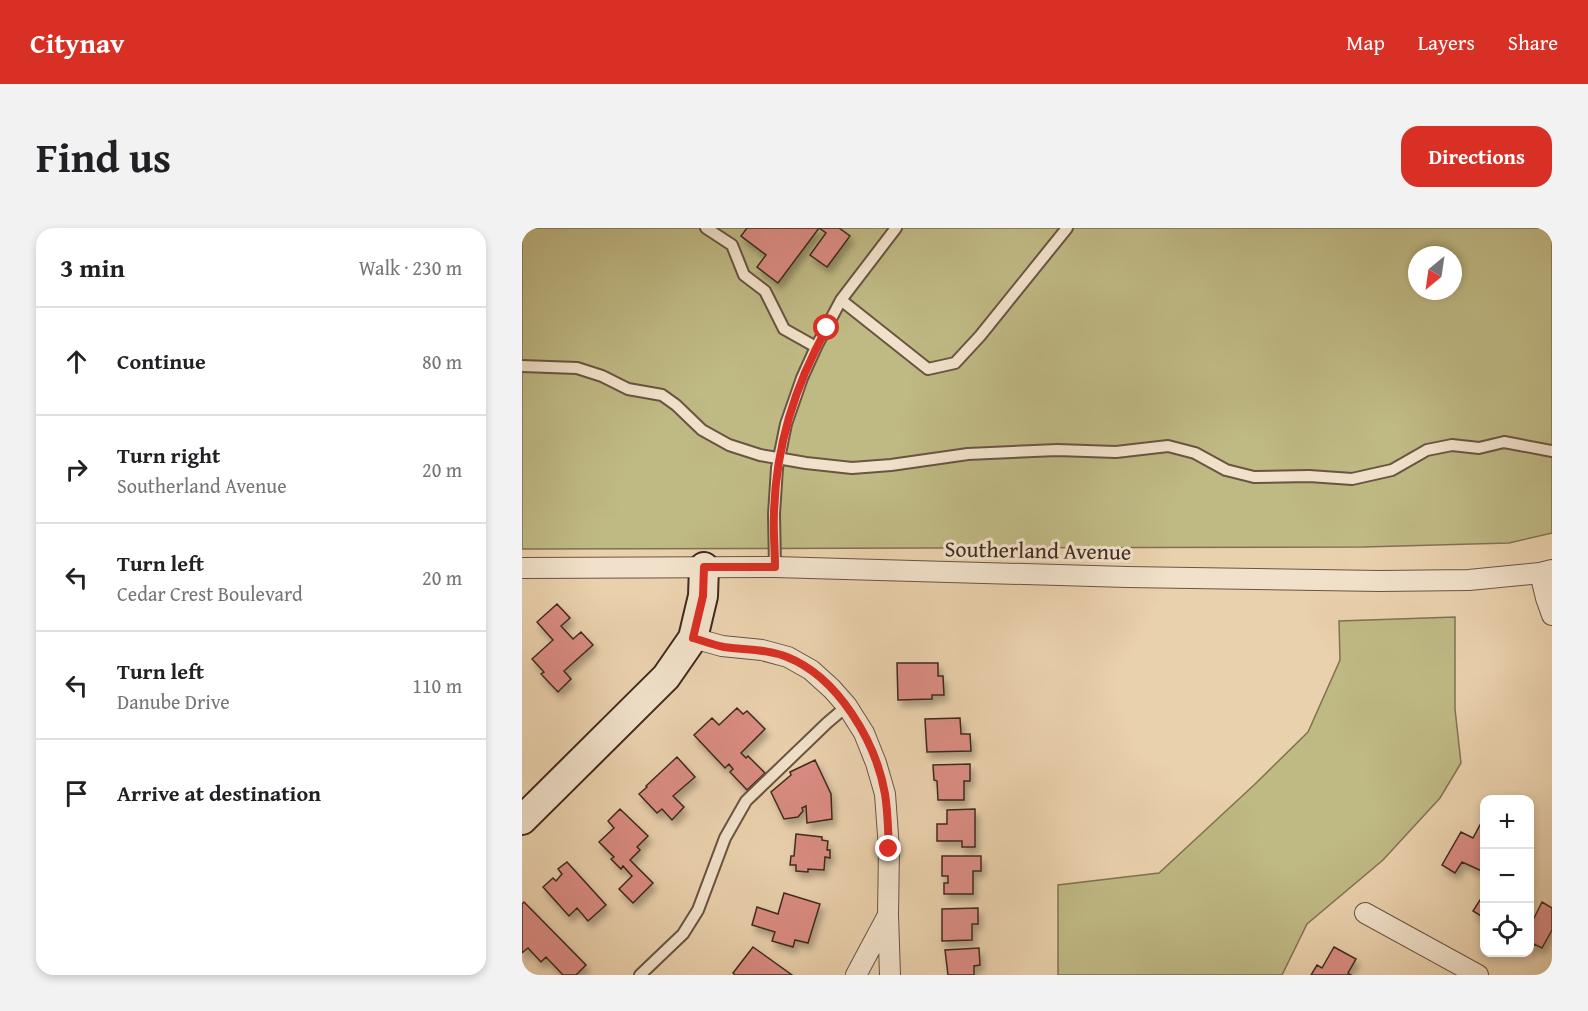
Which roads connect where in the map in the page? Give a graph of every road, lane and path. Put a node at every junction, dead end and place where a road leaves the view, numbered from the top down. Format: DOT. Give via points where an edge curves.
graph roads {
  1 [pos="706,228"];
  2 [pos="896,228"];
  3 [pos="1067,228"];
  4 [pos="723,233"];
  5 [pos="841,300"];
  6 [pos="816,347"];
  7 [pos="522,366"];
  8 [pos="1552,451"];
  9 [pos="779,458"];
  10 [pos="704,567"];
  11 [pos="775,567"];
  12 [pos="522,568"];
  13 [pos="1546,572"];
  14 [pos="1552,615"];
  15 [pos="693,638"];
  16 [pos="847,706"];
  17 [pos="522,820"];
  18 [pos="1365,913"];
  19 [pos="888,915"];
  20 [pos="640,975"];
  21 [pos="856,975"];
  22 [pos="890,975"];
  23 [pos="1478,975"];
  1 -- 4 [label="lane"];
  2 -- 5 [label="lane"];
  3 -- 5 [label="lane" via="955,363 928,369"];
  4 -- 6 [label="lane" via="744,275 765,291 784,328"];
  5 -- 6 [label="lane"];
  6 -- 9 [label="lane" via="786,424"];
  7 -- 9 [label="lane" via="577,368 628,389 662,395 702,430 729,445"];
  8 -- 9 [label="lane" via="1504,442 1479,448 1452,445 1427,450 1392,470 1352,479 1254,477 1168,446 1116,452 968,454 852,468"];
  9 -- 11 [label="lane"];
  10 -- 11 [label="street, Southerland Avenue"];
  10 -- 12 [label="street, Southerland Avenue"];
  10 -- 15 [label="street" via="703,596"];
  11 -- 13 [label="street, Southerland Avenue" via="1380,581 1469,580"];
  13 -- 14 [label="street" via="1546,598"];
  15 -- 16 [label="street" via="788,657 811,670"];
  15 -- 17 [label="street" via="666,677"];
  16 -- 19 [label="street" via="864,733 885,794"];
  16 -- 20 [label="lane" via="746,801 724,838 698,910 683,934"];
  18 -- 23 [label="street"];
  19 -- 21 [label="street"];
  19 -- 22 [label="street"];
}
